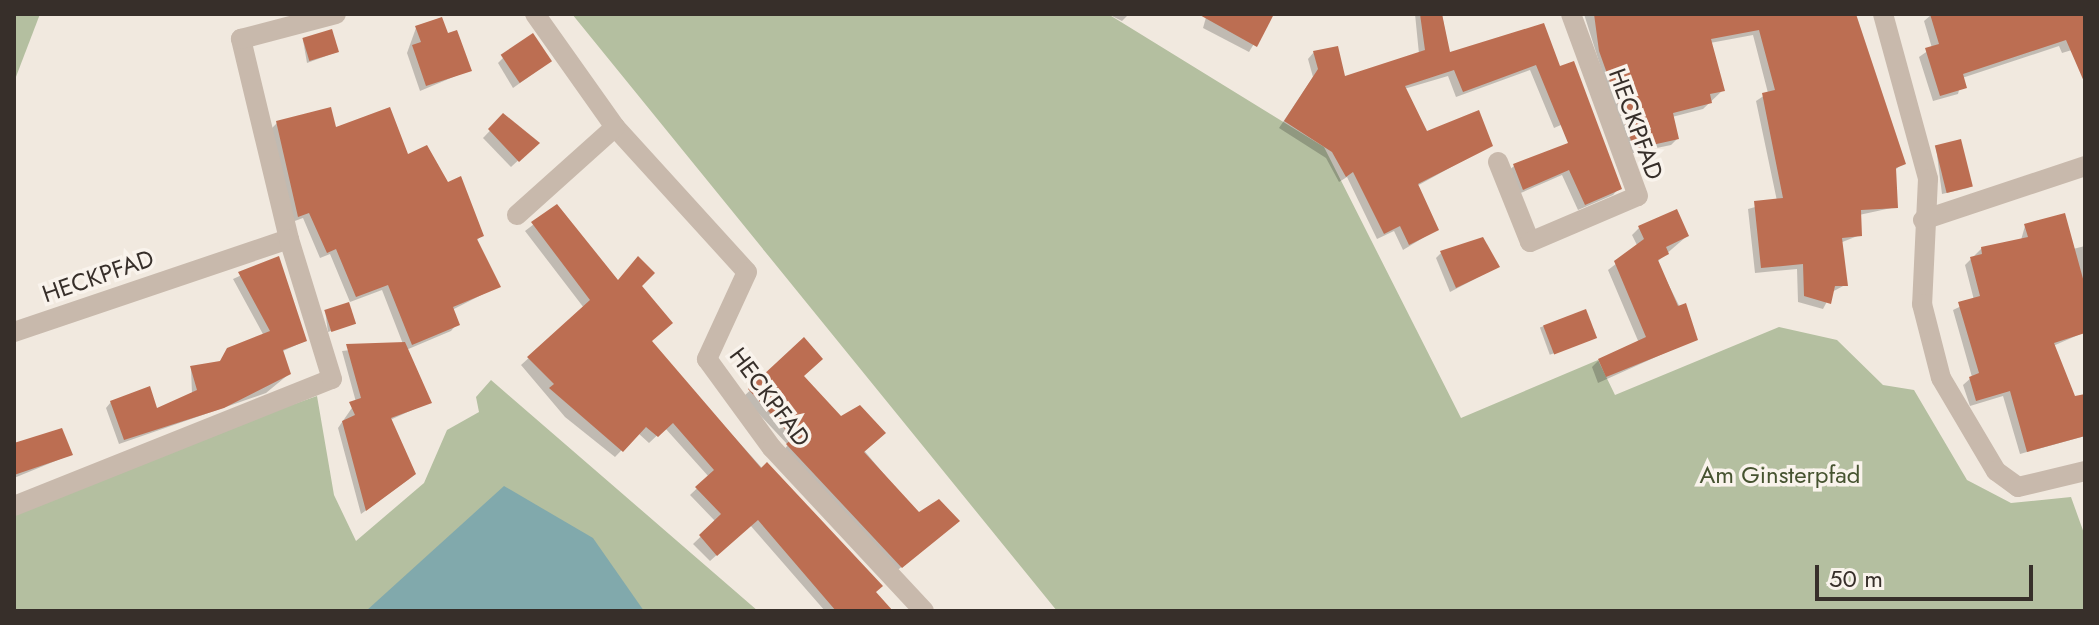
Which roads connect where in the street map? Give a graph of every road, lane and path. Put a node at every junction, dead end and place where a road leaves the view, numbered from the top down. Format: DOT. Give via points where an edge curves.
graph roads {
  1 [pos="336,14"];
  2 [pos="535,14"];
  3 [pos="1571,14"];
  4 [pos="1883,14"];
  5 [pos="615,127"];
  6 [pos="1498,162"];
  7 [pos="2085,166"];
  8 [pos="517,215"];
  9 [pos="1923,220"];
  10 [pos="289,239"];
  11 [pos="14,332"];
  12 [pos="2085,471"];
  13 [pos="14,506"];
  14 [pos="924,611"];
  1 -- 10 [label="street" via="241,39"];
  2 -- 5 [label="street, HECKPFAD"];
  3 -- 6 [label="street, HECKPFAD" via="1638,196 1530,242"];
  4 -- 9 [label="street" via="1917,119 1928,179"];
  5 -- 8 [label="street"];
  5 -- 14 [label="street, HECKPFAD" via="747,272 707,359 772,448"];
  7 -- 9 [label="street"];
  9 -- 12 [label="street" via="1922,304 1941,378 1996,471 2018,487"];
  10 -- 11 [label="street, HECKPFAD"];
  10 -- 13 [label="street" via="332,379"];
}
